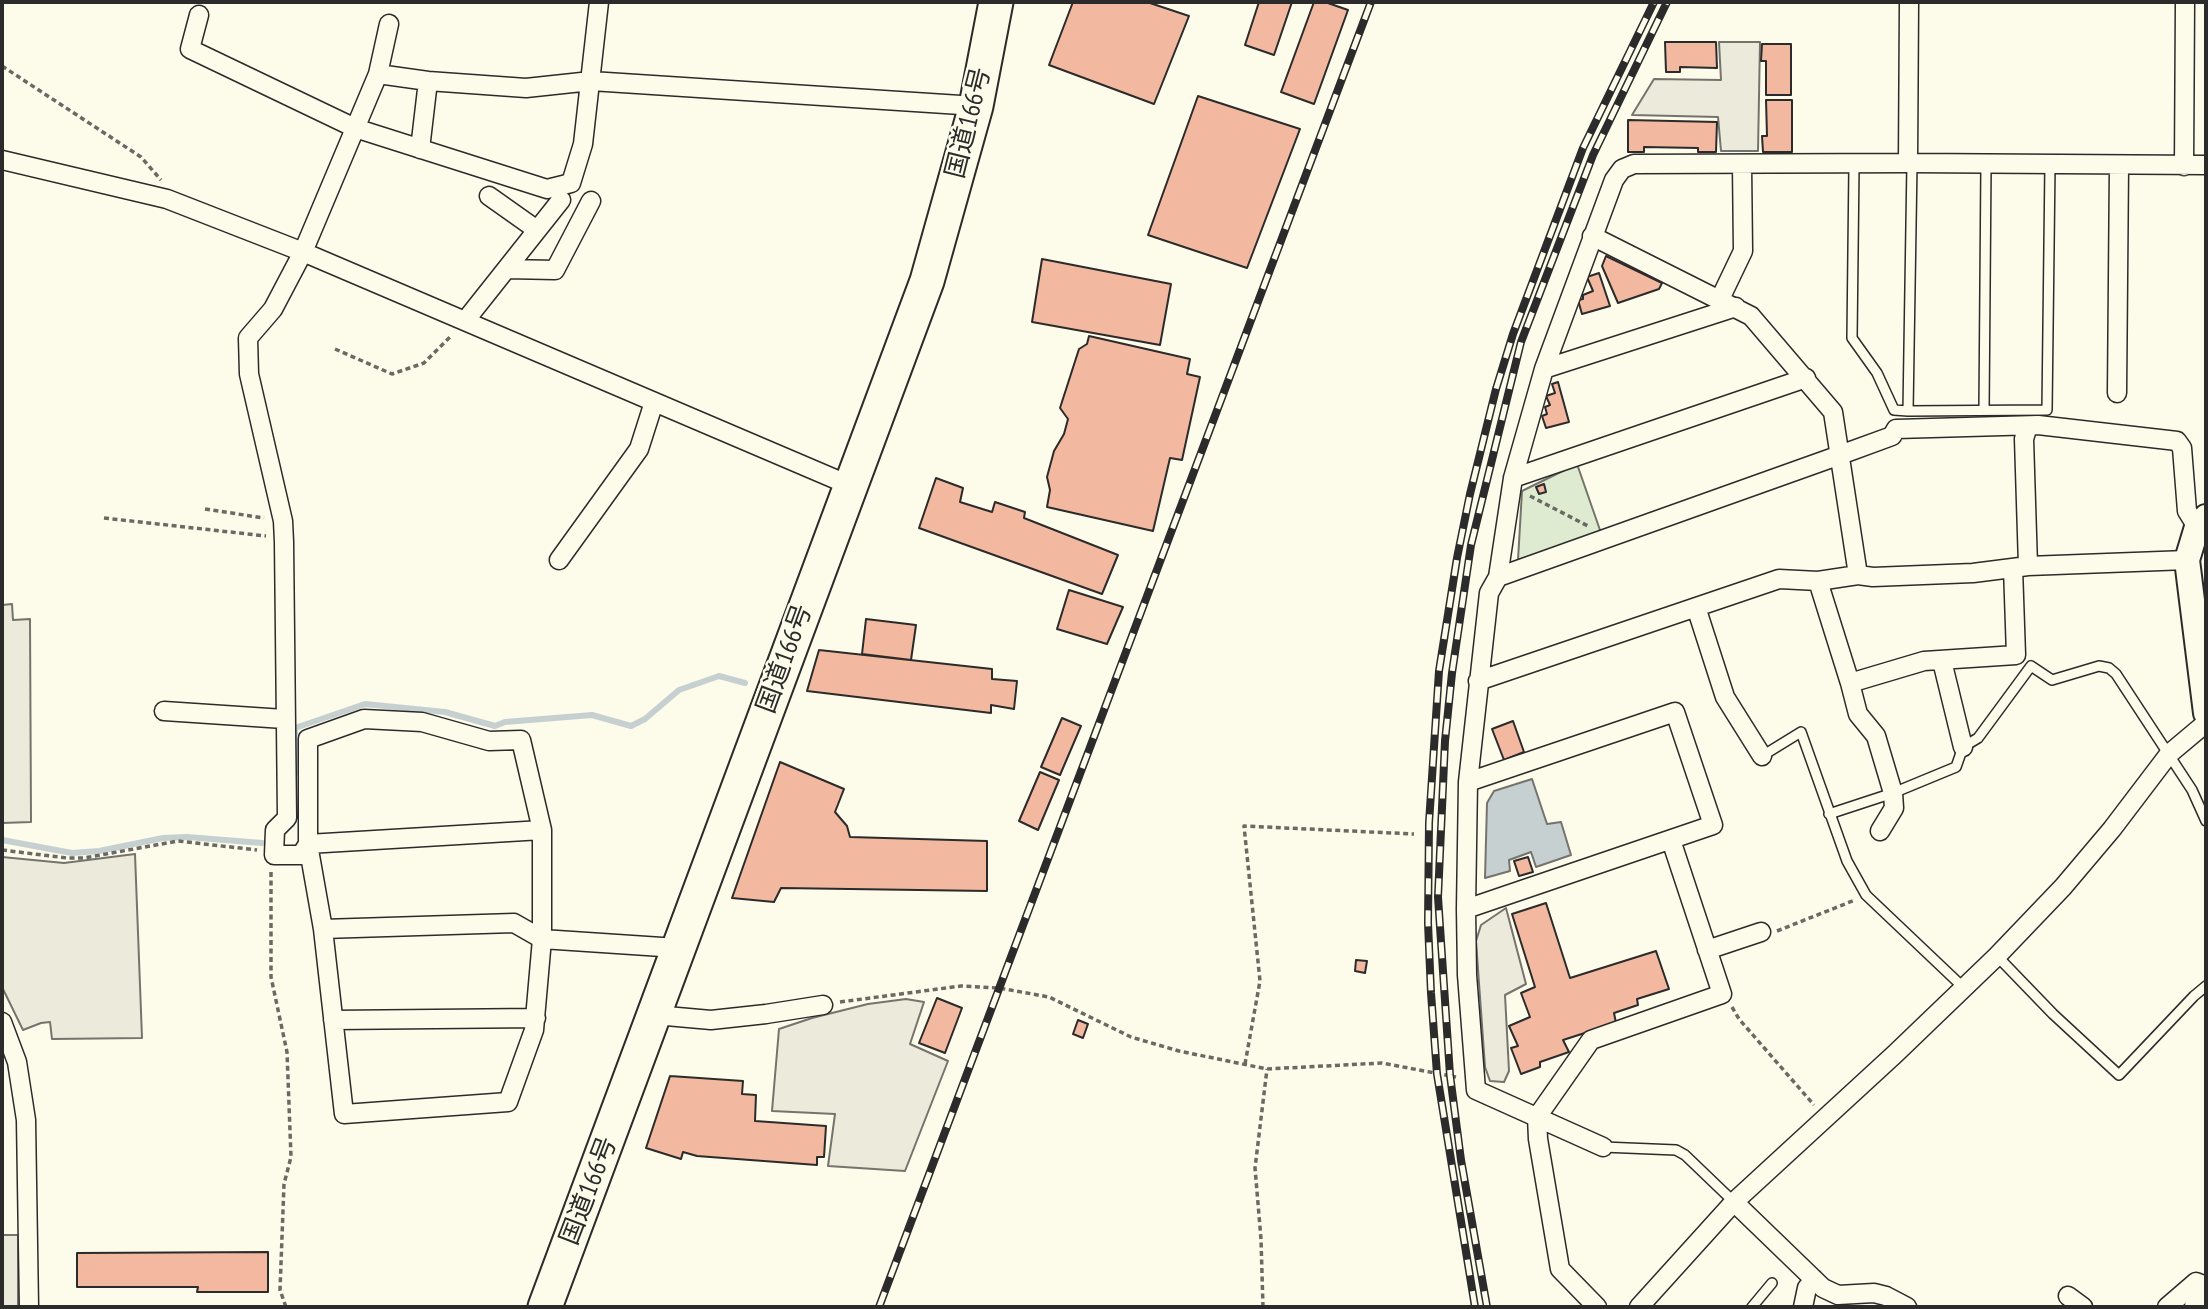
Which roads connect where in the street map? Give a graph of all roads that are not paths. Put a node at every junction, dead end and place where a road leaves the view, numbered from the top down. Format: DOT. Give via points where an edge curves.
graph roads {
  1 [pos="599,2"];
  2 [pos="996,2"];
  3 [pos="1909,2"];
  4 [pos="2185,2"];
  5 [pos="199,15"];
  6 [pos="389,24"];
  7 [pos="378,74"];
  8 [pos="428,81"];
  9 [pos="591,81"];
  10 [pos="976,106"];
  11 [pos="355,128"];
  12 [pos="420,149"];
  13 [pos="2,160"];
  14 [pos="1910,163"];
  15 [pos="1986,164"];
  16 [pos="2050,164"];
  17 [pos="1742,165"];
  18 [pos="1854,165"];
  19 [pos="2119,165"];
  20 [pos="2206,165"];
  21 [pos="2184,166"];
  22 [pos="489,196"];
  23 [pos="561,200"];
  24 [pos="591,201"];
  25 [pos="537,230"];
  26 [pos="1592,236"];
  27 [pos="303,252"];
  28 [pos="507,269"];
  29 [pos="1728,303"];
  30 [pos="465,321"];
  31 [pos="1544,369"];
  32 [pos="1806,378"];
  33 [pos="2117,393"];
  34 [pos="654,402"];
  35 [pos="1984,410"];
  36 [pos="1908,411"];
  37 [pos="2028,426"];
  38 [pos="1840,455"];
  39 [pos="849,485"];
  40 [pos="1517,485"];
  41 [pos="2202,522"];
  42 [pos="559,560"];
  43 [pos="2187,560"];
  44 [pos="2021,567"];
  45 [pos="1858,575"];
  46 [pos="1498,577"];
  47 [pos="1818,581"];
  48 [pos="1696,607"];
  49 [pos="1942,661"];
  50 [pos="1478,681"];
  51 [pos="1850,683"];
  52 [pos="164,711"];
  53 [pos="2206,713"];
  54 [pos="284,719"];
  55 [pos="2206,723"];
  56 [pos="1963,747"];
  57 [pos="2169,754"];
  58 [pos="1762,756"];
  59 [pos="1468,782"];
  60 [pos="1893,793"];
  61 [pos="1829,814"];
  62 [pos="2206,821"];
  63 [pos="542,830"];
  64 [pos="1880,831"];
  65 [pos="1671,840"];
  66 [pos="309,844"];
  67 [pos="1466,909"];
  68 [pos="323,929"];
  69 [pos="1760,932"];
  70 [pos="542,939"];
  71 [pos="677,948"];
  72 [pos="1707,950"];
  73 [pos="1997,956"];
  74 [pos="2206,986"];
  75 [pos="1965,989"];
  76 [pos="823,1005"];
  77 [pos="655,1015"];
  78 [pos="536,1018"];
  79 [pos="333,1020"];
  80 [pos="2,1022"];
  81 [pos="1537,1117"];
  82 [pos="1602,1147"];
  83 [pos="1734,1202"];
  84 [pos="1814,1279"];
  85 [pos="1772,1283"];
  86 [pos="2206,1286"];
  87 [pos="1872,1300"];
  88 [pos="2206,1300"];
  89 [pos="29,1307"];
  90 [pos="545,1307"];
  91 [pos="1597,1307"];
  92 [pos="1639,1307"];
  93 [pos="1752,1307"];
  94 [pos="1803,1307"];
  95 [pos="1908,1307"];
  96 [pos="2167,1307"];
  97 [pos="2199,1307"];
  1 -- 9 [label="street"];
  2 -- 10 [label="highway, 国道166号"];
  3 -- 14 [label="street"];
  4 -- 21 [label="street"];
  5 -- 11 [label="street" via="190,49"];
  6 -- 7 [label="street"];
  7 -- 8 [label="street"];
  7 -- 11 [label="street"];
  8 -- 9 [label="street" via="526,88"];
  8 -- 12 [label="street"];
  9 -- 10 [label="street"];
  9 -- 12 [label="street" via="583,144 571,183 547,189"];
  10 -- 39 [label="highway, 国道166号" via="927,281"];
  11 -- 12 [label="street"];
  11 -- 27 [label="street"];
  13 -- 27 [label="street" via="167,199"];
  14 -- 15 [label="street"];
  14 -- 18 [label="street"];
  14 -- 36 [label="lane"];
  15 -- 16 [label="street"];
  15 -- 35 [label="lane"];
  16 -- 19 [label="street"];
  16 -- 35 [label="lane" via="2047,410"];
  17 -- 18 [label="street"];
  17 -- 26 [label="street" via="1634,164 1622,169"];
  17 -- 29 [label="street" via="1743,251"];
  18 -- 36 [label="lane" via="1852,338 1877,373 1894,411"];
  19 -- 21 [label="street"];
  19 -- 33 [label="street"];
  20 -- 21 [label="street"];
  22 -- 25 [label="street"];
  23 -- 25 [label="street"];
  24 -- 28 [label="street" via="555,270"];
  25 -- 28 [label="street"];
  26 -- 29 [label="street"];
  26 -- 31 [label="street"];
  27 -- 30 [label="street"];
  27 -- 54 [label="street" via="273,309 248,338 249,374 283,521"];
  28 -- 30 [label="street"];
  29 -- 31 [label="street"];
  29 -- 32 [label="street" via="1751,316"];
  30 -- 34 [label="street"];
  31 -- 40 [label="street"];
  32 -- 38 [label="street" via="1833,412"];
  32 -- 40 [label="street"];
  34 -- 39 [label="street"];
  34 -- 42 [label="street" via="639,449"];
  35 -- 36 [label="lane"];
  37 -- 38 [label="street" via="1896,429 1892,436"];
  37 -- 41 [label="street" via="2177,441 2182,448 2187,511"];
  37 -- 44 [label="street"];
  38 -- 45 [label="street"];
  38 -- 46 [label="street"];
  39 -- 71 [label="highway, 国道166号"];
  40 -- 46 [label="street"];
  41 -- 43 [label="street"];
  43 -- 44 [label="street"];
  43 -- 53 [label="street"];
  44 -- 45 [label="street" via="1973,573"];
  44 -- 49 [label="street" via="2016,655"];
  45 -- 47 [label="street"];
  46 -- 50 [label="street" via="1489,593"];
  47 -- 48 [label="street" via="1779,579"];
  47 -- 51 [label="street"];
  48 -- 50 [label="street"];
  48 -- 58 [label="street" via="1725,697"];
  49 -- 51 [label="street" via="1924,661"];
  49 -- 56 [label="street"];
  50 -- 59 [label="street"];
  51 -- 60 [label="street" via="1858,714 1876,736"];
  52 -- 54 [label="street"];
  54 -- 66 [label="street" via="287,818 275,830 274,855 301,855"];
  55 -- 57 [label="street"];
  56 -- 57 [label="lane" via="1978,738 2031,666 2052,680 2099,666 2116,674"];
  56 -- 60 [label="lane" via="1956,767"];
  57 -- 62 [label="lane"];
  57 -- 73 [label="street" via="2079,868"];
  58 -- 61 [label="lane" via="1801,732"];
  59 -- 65 [label="street" via="1675,712 1713,825"];
  59 -- 67 [label="street"];
  60 -- 61 [label="lane"];
  60 -- 64 [label="street" via="1894,808"];
  61 -- 75 [label="lane" via="1866,895"];
  63 -- 66 [label="street"];
  63 -- 66 [label="street" via="521,740 489,741 422,722 364,719 308,739"];
  63 -- 70 [label="street"];
  65 -- 67 [label="street"];
  65 -- 72 [label="street"];
  66 -- 68 [label="street"];
  67 -- 81 [label="street" via="1476,1090"];
  68 -- 70 [label="street" via="513,923"];
  68 -- 79 [label="street"];
  69 -- 72 [label="street"];
  70 -- 71 [label="street"];
  70 -- 78 [label="street"];
  71 -- 77 [label="highway, 国道166号"];
  72 -- 81 [label="street" via="1722,994 1591,1040"];
  73 -- 74 [label="lane" via="2119,1075"];
  73 -- 75 [label="street"];
  75 -- 83 [label="street"];
  76 -- 77 [label="street" via="711,1020"];
  77 -- 90 [label="highway, 国道166号"];
  78 -- 79 [label="street"];
  78 -- 79 [label="street" via="508,1102 344,1114"];
  80 -- 89 [label="street" via="17,1062 26,1120"];
  81 -- 82 [label="street"];
  81 -- 91 [label="street" via="1560,1269"];
  82 -- 83 [label="lane" via="1676,1150"];
  83 -- 84 [label="street"];
  83 -- 92 [label="street"];
  84 -- 87 [label="street" via="1838,1295"];
  84 -- 94 [label="street"];
  85 -- 93 [label="lane"];
  86 -- 96 [label="street" via="2196,1282"];
  87 -- 95 [label="street" via="1886,1296"];
  88 -- 97 [label="main road"];
}
